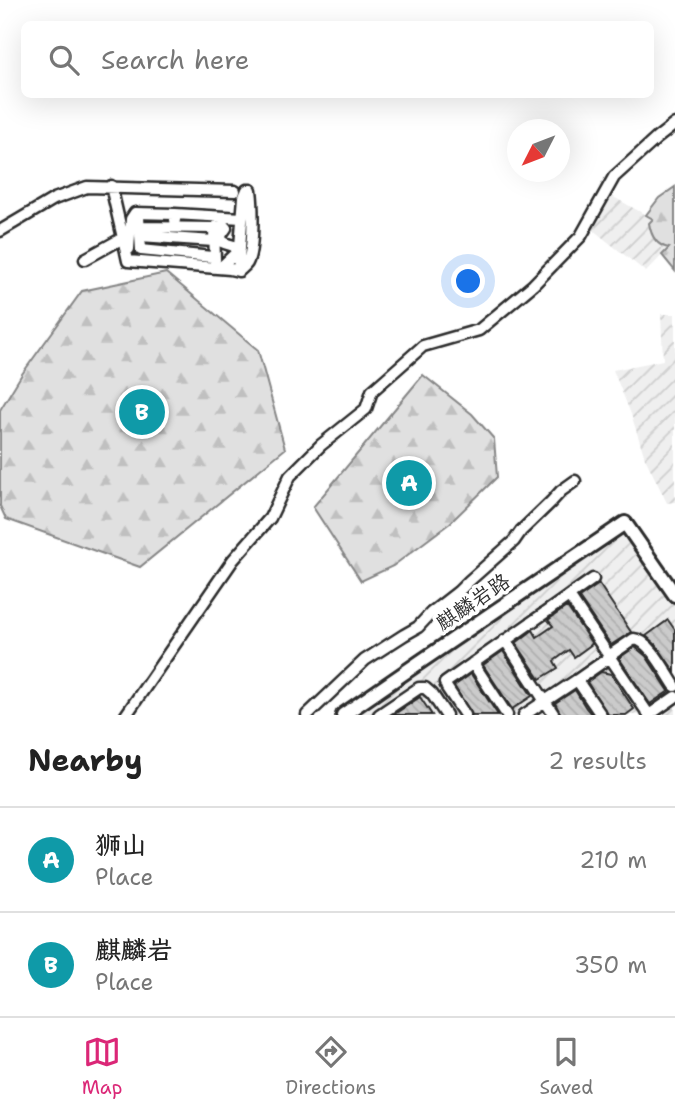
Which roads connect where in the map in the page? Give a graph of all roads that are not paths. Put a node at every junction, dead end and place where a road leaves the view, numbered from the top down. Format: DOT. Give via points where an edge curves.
graph roads {
  1 [pos="675,124"];
  2 [pos="110,187"];
  3 [pos="235,191"];
  4 [pos="135,213"];
  5 [pos="175,214"];
  6 [pos="243,218"];
  7 [pos="153,227"];
  8 [pos="214,228"];
  9 [pos="0,231"];
  10 [pos="140,231"];
  11 [pos="174,233"];
  12 [pos="123,238"];
  13 [pos="199,240"];
  14 [pos="214,241"];
  15 [pos="240,249"];
  16 [pos="155,252"];
  17 [pos="173,253"];
  18 [pos="85,260"];
  19 [pos="128,261"];
  20 [pos="220,268"];
  21 [pos="238,271"];
  22 [pos="575,481"];
  23 [pos="593,579"];
  24 [pos="675,595"];
  25 [pos="569,596"];
  26 [pos="505,640"];
  27 [pos="610,656"];
  28 [pos="472,663"];
  29 [pos="577,680"];
  30 [pos="675,687"];
  31 [pos="675,697"];
  32 [pos="545,701"];
  33 [pos="126,715"];
  34 [pos="307,715"];
  35 [pos="343,715"];
  36 [pos="379,715"];
  37 [pos="446,715"];
  38 [pos="465,715"];
  39 [pos="507,715"];
  40 [pos="524,715"];
  41 [pos="554,715"];
  42 [pos="601,715"];
  43 [pos="649,715"];
  1 -- 33 [label="street" via="614,177 581,236 533,285 479,330 423,346 372,391 366,409 290,477 270,518 233,560"];
  2 -- 3 [label="street"];
  2 -- 9 [label="street" via="87,187 54,200"];
  2 -- 12 [label="street"];
  4 -- 5 [label="street"];
  4 -- 10 [label="street"];
  4 -- 19 [label="street"];
  5 -- 6 [label="street"];
  5 -- 11 [label="street"];
  6 -- 15 [label="street"];
  6 -- 21 [label="street" via="244,197 251,190 250,253"];
  7 -- 10 [label="street"];
  7 -- 11 [label="street"];
  7 -- 16 [label="street"];
  8 -- 13 [label="street"];
  8 -- 14 [label="street"];
  8 -- 15 [label="street" via="221,223 226,228 222,242"];
  10 -- 16 [label="street" via="141,250"];
  11 -- 13 [label="street"];
  11 -- 17 [label="street"];
  12 -- 18 [label="street"];
  12 -- 19 [label="street"];
  13 -- 14 [label="street"];
  13 -- 14 [label="street" via="215,260"];
  13 -- 17 [label="street"];
  15 -- 20 [label="street"];
  15 -- 21 [label="street"];
  16 -- 17 [label="street"];
  19 -- 20 [label="street"];
  20 -- 21 [label="street"];
  22 -- 34 [label="street" via="418,627 365,660"];
  23 -- 25 [label="street"];
  24 -- 35 [label="main road, 麒麟岩路" via="625,523"];
  25 -- 26 [label="street"];
  25 -- 27 [label="street"];
  26 -- 28 [label="street"];
  26 -- 32 [label="street"];
  27 -- 29 [label="street"];
  27 -- 30 [label="street" via="638,639 647,644"];
  27 -- 43 [label="street"];
  28 -- 38 [label="street" via="445,683"];
  28 -- 39 [label="street"];
  29 -- 32 [label="street"];
  29 -- 42 [label="street"];
  31 -- 43 [label="street"];
  32 -- 40 [label="street"];
  32 -- 41 [label="street"];
  36 -- 37 [label="street" via="419,688 432,694"];
}
